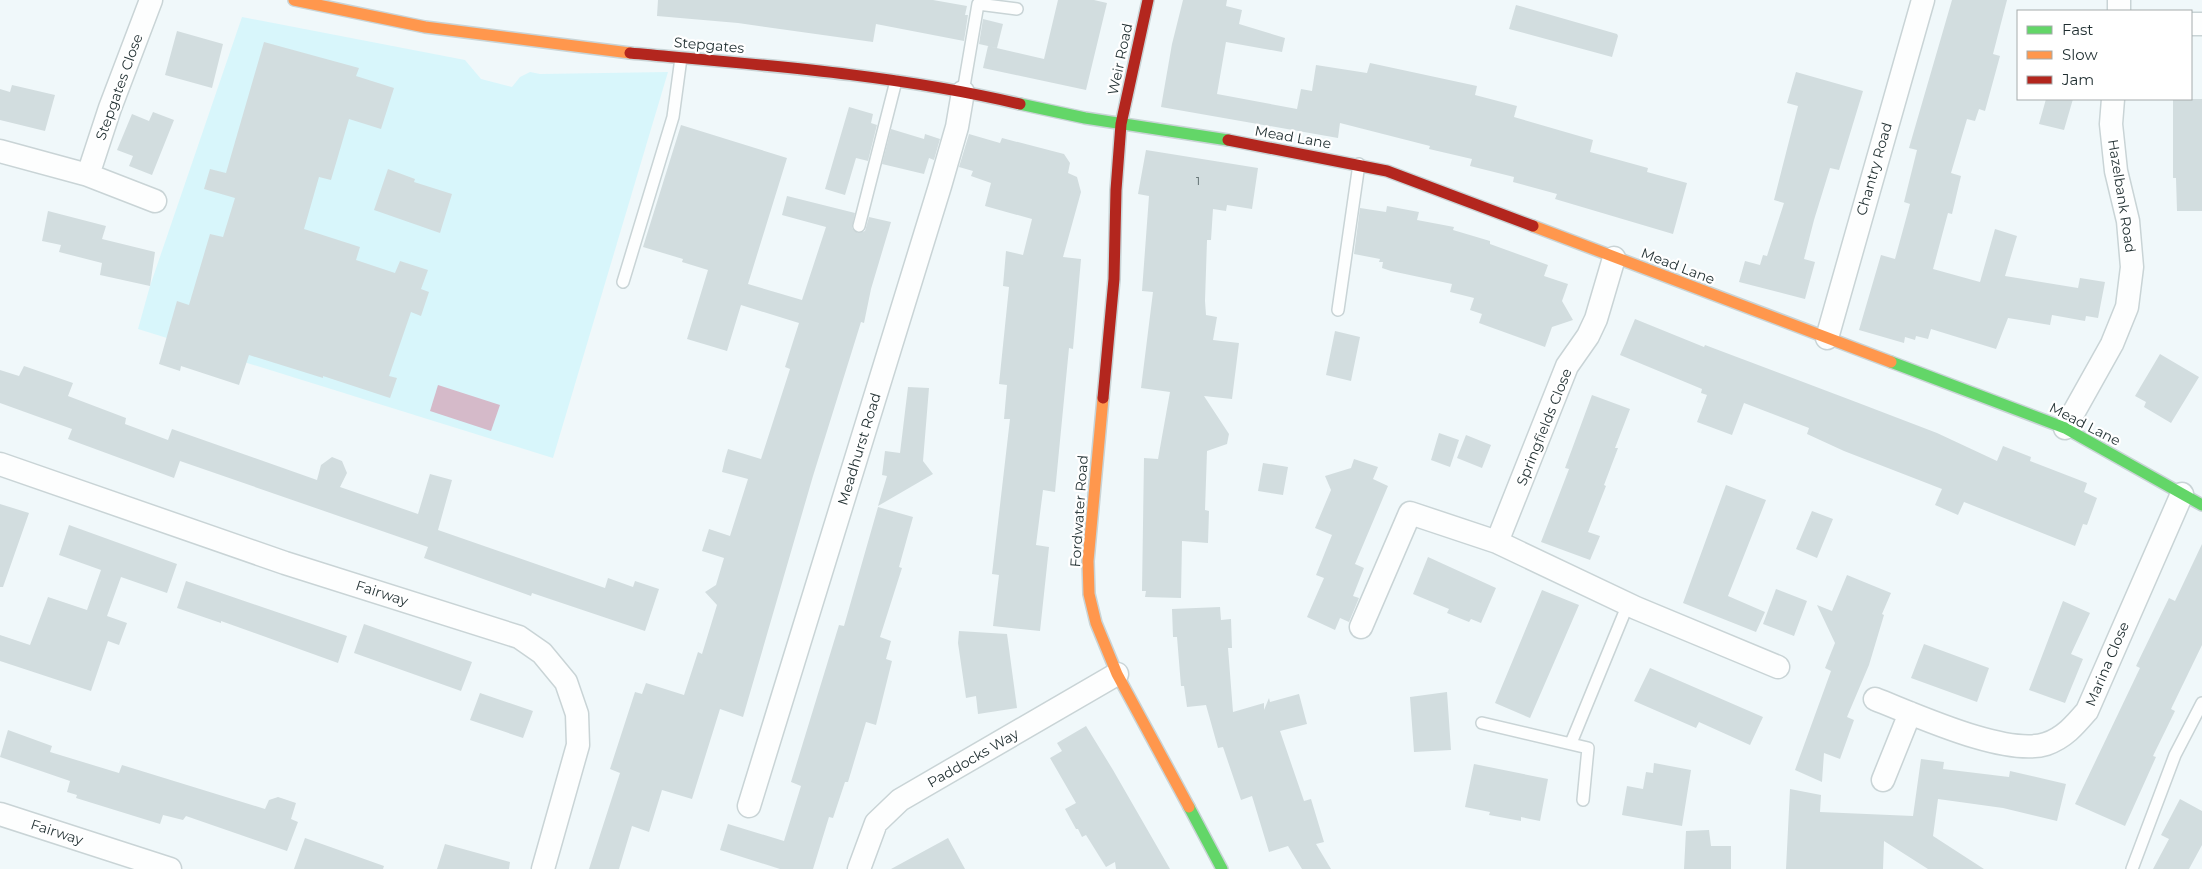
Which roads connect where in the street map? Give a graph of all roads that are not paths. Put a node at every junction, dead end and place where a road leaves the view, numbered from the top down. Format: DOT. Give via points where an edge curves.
graph roads {
  1 [pos="151,0"];
  2 [pos="294,0"];
  3 [pos="1148,0"];
  4 [pos="1923,0"];
  5 [pos="1017,9"];
  6 [pos="681,58"];
  7 [pos="896,81"];
  8 [pos="963,92"];
  9 [pos="2113,100"];
  10 [pos="1121,124"];
  11 [pos="0,152"];
  12 [pos="1360,164"];
  13 [pos="88,175"];
  14 [pos="156,201"];
  15 [pos="859,226"];
  16 [pos="1614,258"];
  17 [pos="623,282"];
  18 [pos="1338,310"];
  19 [pos="1827,338"];
  20 [pos="2065,428"];
  21 [pos="0,464"];
  22 [pos="2182,494"];
  23 [pos="2202,506"];
  24 [pos="1498,542"];
  25 [pos="1628,604"];
  26 [pos="1361,627"];
  27 [pos="1778,667"];
  28 [pos="1117,674"];
  29 [pos="1876,699"];
  30 [pos="2202,703"];
  31 [pos="1910,713"];
  32 [pos="1482,723"];
  33 [pos="1571,743"];
  34 [pos="1883,780"];
  35 [pos="1583,800"];
  36 [pos="749,806"];
  37 [pos="0,814"];
  38 [pos="170,869"];
  39 [pos="543,869"];
  40 [pos="859,869"];
  41 [pos="1222,869"];
  42 [pos="2132,869"];
  1 -- 13 [label="street, Stepgates Close"];
  2 -- 6 [label="street, Stepgates" via="352,15 448,33"];
  3 -- 10 [label="street, Weir Road"];
  4 -- 19 [label="street, Chantry Road"];
  5 -- 8 [label="lane" via="978,4"];
  6 -- 7 [label="street, Stepgates"];
  6 -- 17 [label="lane" via="673,117"];
  7 -- 8 [label="street, Stepgates"];
  7 -- 15 [label="lane"];
  8 -- 10 [label="street, Stepgates"];
  8 -- 36 [label="street, Meadhurst Road" via="940,186"];
  9 -- 20 [label="street, Hazelbank Road" via="2116,171 2128,221 2132,267 2127,307 2112,344"];
  10 -- 12 [label="street, Mead Lane"];
  10 -- 28 [label="street, Fordwater Road" via="1114,279 1088,561 1089,594 1096,623"];
  11 -- 13 [label="street"];
  12 -- 16 [label="street, Mead Lane" via="1387,171"];
  12 -- 18 [label="lane"];
  13 -- 14 [label="street"];
  16 -- 19 [label="street, Mead Lane"];
  16 -- 24 [label="street, Springfields Close" via="1596,319 1567,366"];
  19 -- 20 [label="street, Mead Lane"];
  20 -- 22 [label="street, Mead Lane"];
  21 -- 39 [label="street, Fairway" via="285,563 519,637 542,653 566,682 577,714 578,745"];
  22 -- 23 [label="street, Mead Lane"];
  22 -- 31 [label="street, Marina Close" via="2087,711 2066,734 2044,744 2020,746 1983,739"];
  24 -- 25 [label="street"];
  24 -- 26 [label="street" via="1410,513"];
  25 -- 27 [label="street"];
  25 -- 33 [label="lane"];
  28 -- 40 [label="street, Paddocks Way" via="900,800 876,823"];
  28 -- 41 [label="street, Fordwater Road"];
  29 -- 31 [label="street, Marina Close"];
  30 -- 42 [label="lane" via="2175,756"];
  31 -- 34 [label="street"];
  32 -- 33 [label="lane"];
  33 -- 35 [label="lane" via="1588,748"];
  37 -- 38 [label="street, Fairway"];
}
